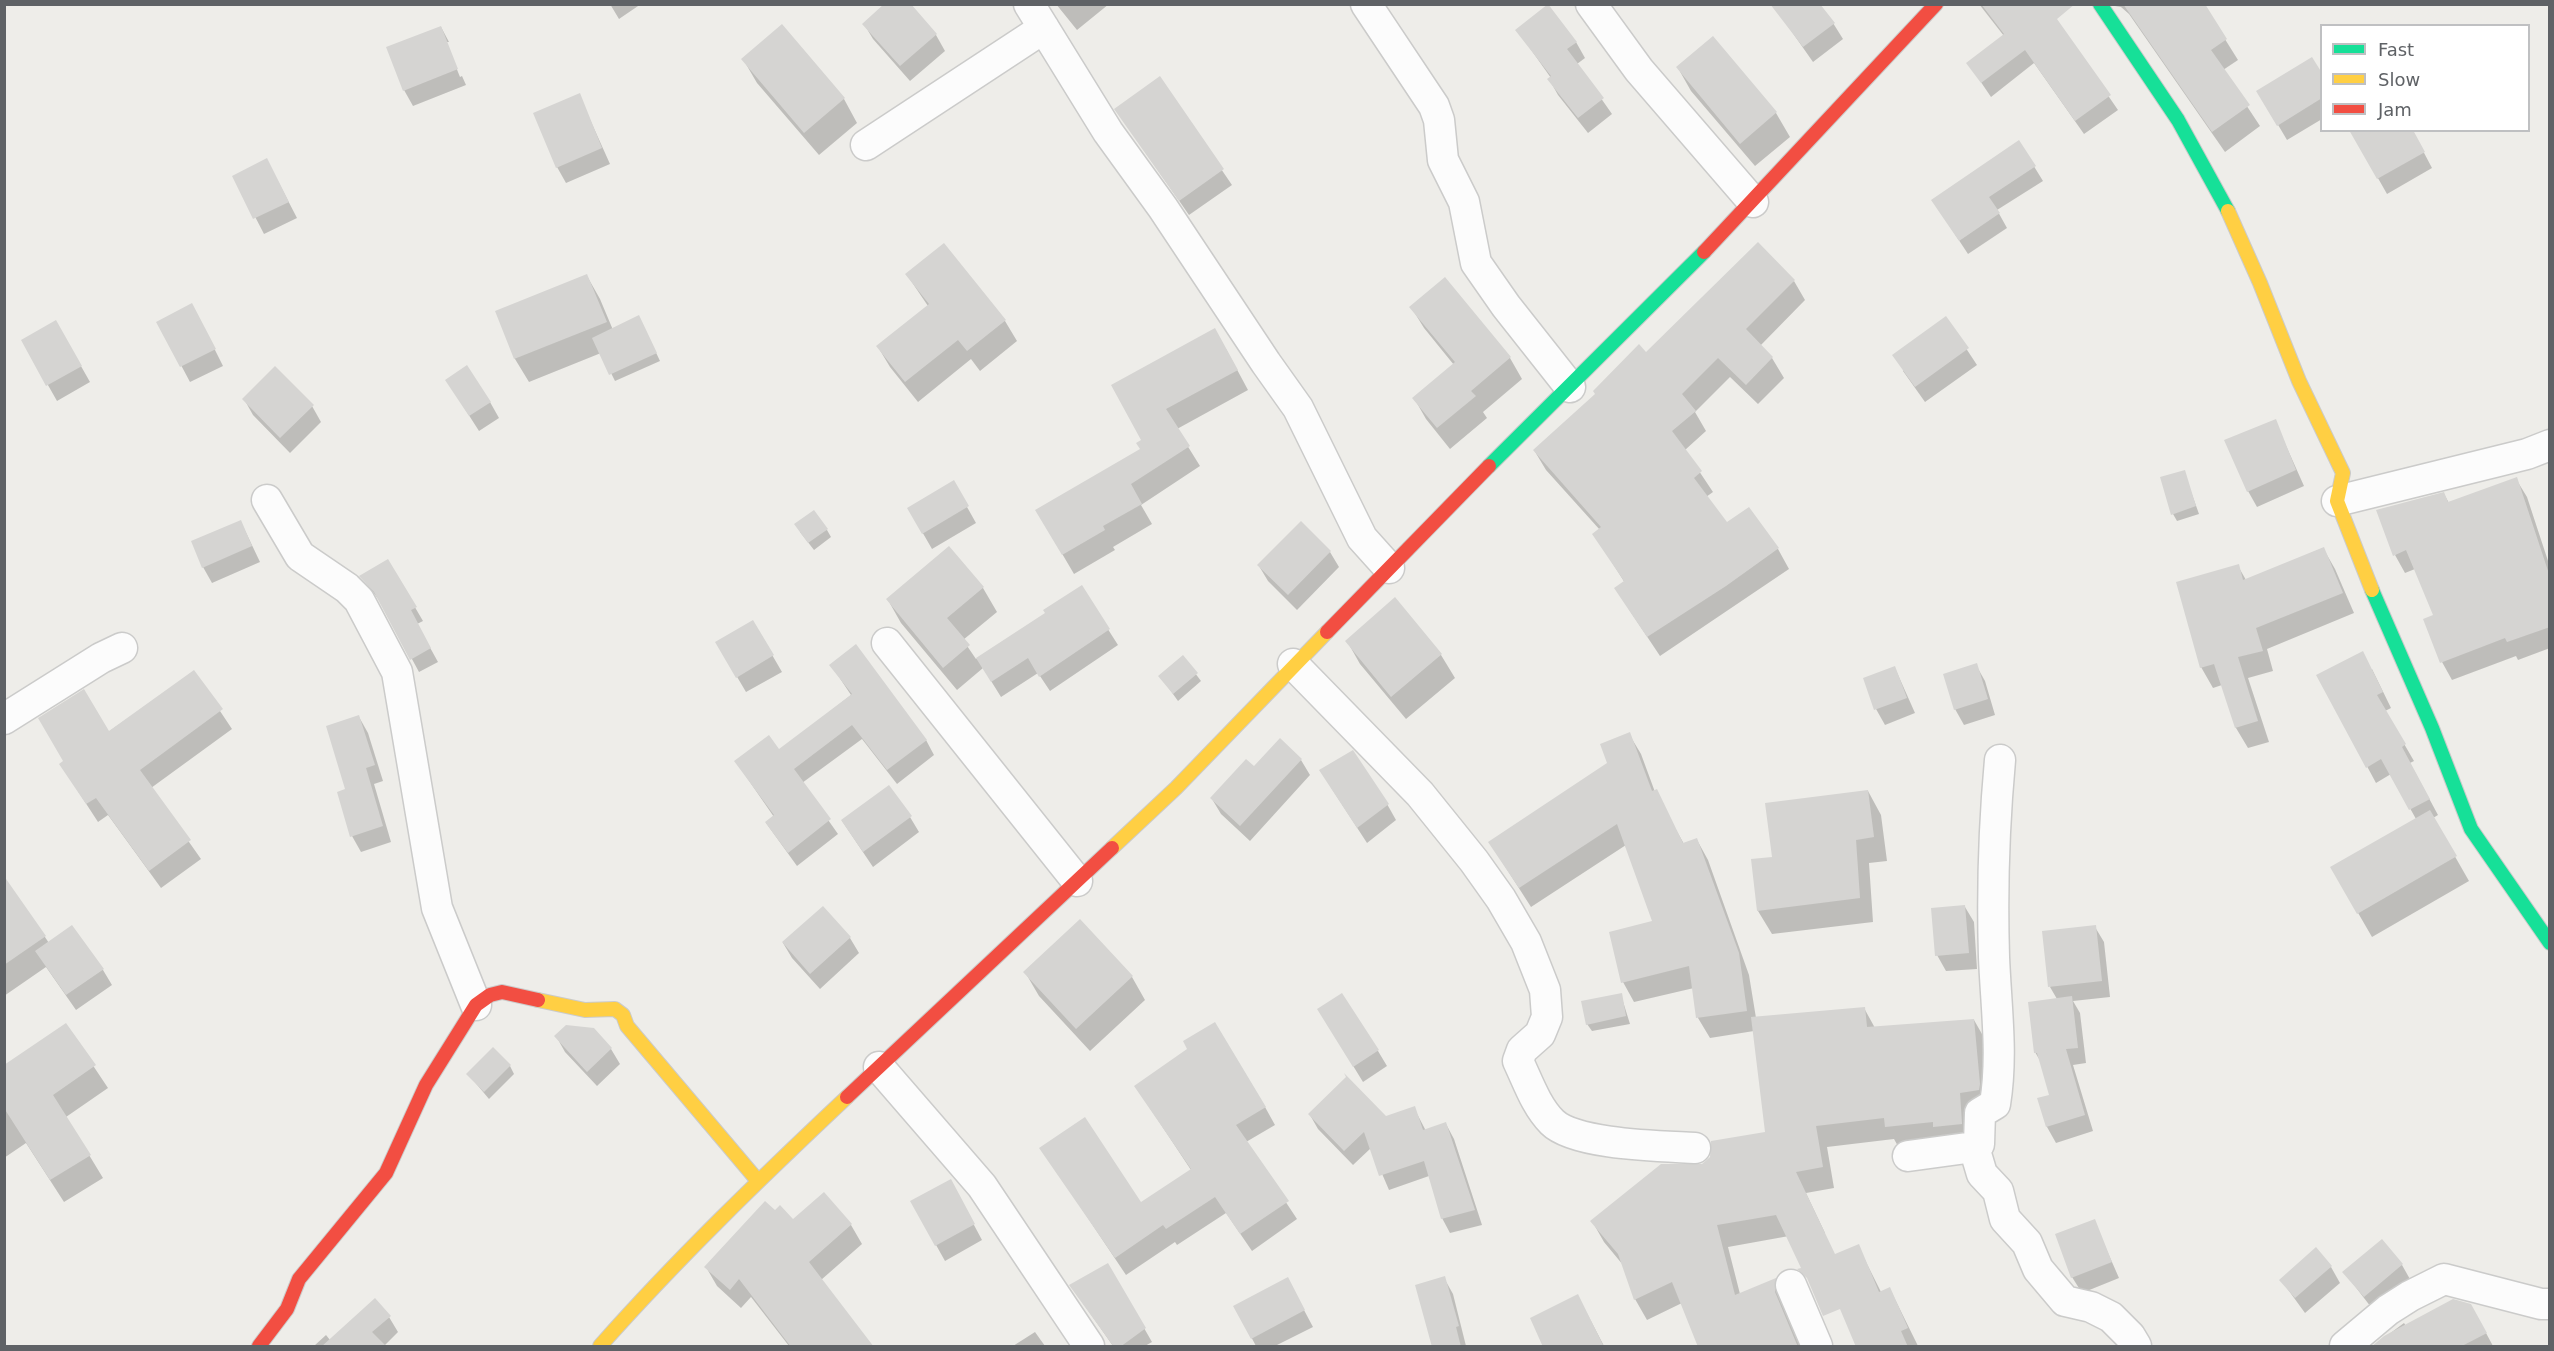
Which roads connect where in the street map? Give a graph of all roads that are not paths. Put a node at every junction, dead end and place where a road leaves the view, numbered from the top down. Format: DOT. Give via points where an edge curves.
graph roads {
  1 [pos="1366,4"];
  2 [pos="1591,4"];
  3 [pos="1936,4"];
  4 [pos="2100,4"];
  5 [pos="1037,16"];
  6 [pos="867,145"];
  7 [pos="1752,202"];
  8 [pos="1570,387"];
  9 [pos="2550,445"];
  10 [pos="267,500"];
  11 [pos="2337,501"];
  12 [pos="1389,568"];
  13 [pos="888,643"];
  14 [pos="123,648"];
  15 [pos="1293,664"];
  16 [pos="4,719"];
  17 [pos="2000,760"];
  18 [pos="1077,881"];
  19 [pos="2550,944"];
  20 [pos="476,1005"];
  21 [pos="879,1067"];
  22 [pos="1974,1147"];
  23 [pos="1695,1148"];
  24 [pos="1908,1156"];
  25 [pos="758,1181"];
  26 [pos="1791,1286"];
  27 [pos="2550,1304"];
  28 [pos="259,1347"];
  29 [pos="600,1347"];
  30 [pos="1089,1347"];
  31 [pos="1817,1347"];
  32 [pos="2136,1347"];
  33 [pos="2345,1347"];
  1 -- 8 [label="street" via="1434,106 1443,160 1464,202 1476,263"];
  2 -- 7 [label="street" via="1639,70"];
  3 -- 7 [label="street"];
  4 -- 11 [label="street" via="2173,112 2226,208 2343,473"];
  5 -- 6 [label="street"];
  5 -- 12 [label="street" via="1108,132 1283,384 1362,537"];
  7 -- 8 [label="street"];
  8 -- 12 [label="street"];
  9 -- 11 [label="street"];
  10 -- 20 [label="street" via="300,556 359,600 397,672 437,908"];
  11 -- 19 [label="street" via="2471,828"];
  12 -- 15 [label="street"];
  13 -- 18 [label="street"];
  14 -- 16 [label="street"];
  15 -- 18 [label="street" via="1176,788"];
  15 -- 23 [label="street" via="1420,794 1474,861 1526,942 1545,990 1547,1017 1540,1034 1522,1050 1518,1061 1551,1122 1562,1130 1594,1138"];
  17 -- 22 [label="street" via="1995,813 1994,955 2000,1070 1995,1104 1980,1113 1979,1144"];
  18 -- 21 [label="street"];
  20 -- 25 [label="street" via="502,992 585,1010 615,1009"];
  20 -- 28 [label="street" via="426,1085 386,1173 299,1279 287,1310"];
  21 -- 25 [label="street"];
  21 -- 30 [label="street" via="982,1186"];
  22 -- 24 [label="street"];
  22 -- 32 [label="street" via="1982,1174 1998,1191 2005,1219 2027,1243 2038,1269 2065,1301 2111,1317"];
  25 -- 29 [label="street" via="646,1294"];
  26 -- 31 [label="street"];
  27 -- 33 [label="street" via="2541,1305 2444,1279 2388,1310"];
}
